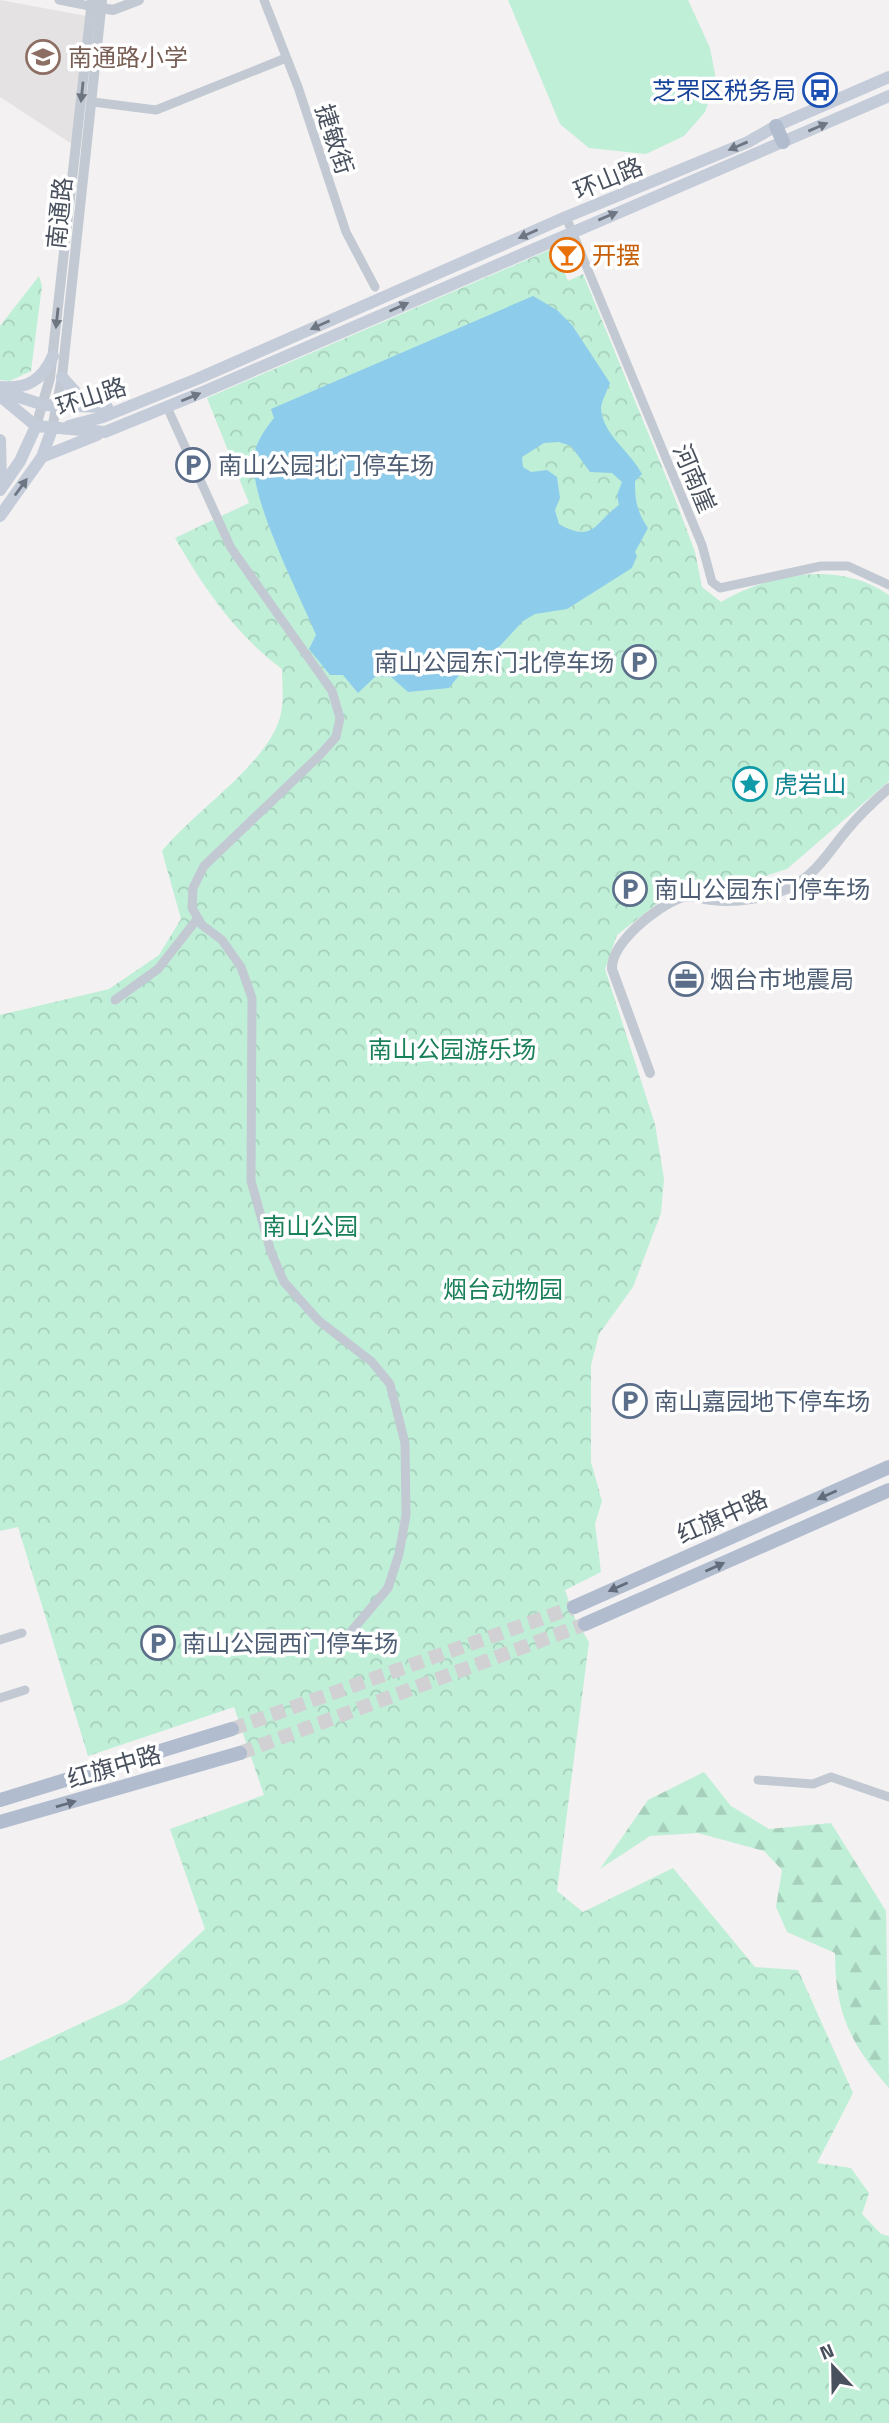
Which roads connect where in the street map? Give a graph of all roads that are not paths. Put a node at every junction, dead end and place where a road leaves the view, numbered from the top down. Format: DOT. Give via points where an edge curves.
graph roads {
  1 [pos="59,0"];
  2 [pos="139,0"];
  3 [pos="264,0"];
  4 [pos="97,4"];
  5 [pos="286,58"];
  6 [pos="889,75"];
  7 [pos="889,96"];
  8 [pos="93,102"];
  9 [pos="776,126"];
  10 [pos="783,142"];
  11 [pos="566,217"];
  12 [pos="572,231"];
  13 [pos="375,286"];
  14 [pos="53,356"];
  15 [pos="62,377"];
  16 [pos="0,389"];
  17 [pos="0,397"];
  18 [pos="51,406"];
  19 [pos="107,407"];
  20 [pos="167,407"];
  21 [pos="124,408"];
  22 [pos="36,426"];
  23 [pos="52,429"];
  24 [pos="105,432"];
  25 [pos="0,440"];
  26 [pos="43,457"];
  27 [pos="0,489"];
  28 [pos="0,516"];
  29 [pos="889,585"];
  30 [pos="889,788"];
  31 [pos="198,918"];
  32 [pos="115,1000"];
  33 [pos="650,1073"];
  34 [pos="889,1467"];
  35 [pos="889,1490"];
  36 [pos="574,1607"];
  37 [pos="585,1624"];
  38 [pos="22,1633"];
  39 [pos="349,1634"];
  40 [pos="0,1640"];
  41 [pos="25,1690"];
  42 [pos="0,1698"];
  43 [pos="232,1729"];
  44 [pos="240,1754"];
  45 [pos="758,1780"];
  46 [pos="22,1793"];
  47 [pos="0,1794"];
  48 [pos="889,1797"];
  49 [pos="0,1800"];
  50 [pos="0,1822"];
  1 -- 4 [label="street"];
  2 -- 4 [label="street" via="113,10"];
  3 -- 5 [label="street, 捷敏街"];
  4 -- 8 [label="street, 南通路"];
  4 -- 14 [label="street, one-way"];
  5 -- 8 [label="street" via="156,110"];
  5 -- 13 [label="street, 捷敏街" via="346,232"];
  6 -- 9 [label="main road, 环山路"];
  10 -- 7 [label="main road, 环山路, one-way"];
  8 -- 15 [label="street, 南通路"];
  9 -- 10 [label="main road"];
  9 -- 11 [label="main road, 环山路, one-way" via="748,142"];
  12 -- 10 [label="main road, 环山路, one-way"];
  11 -- 12 [label="street, 河南崖"];
  11 -- 21 [label="main road, 环山路, one-way"];
  20 -- 12 [label="main road, 环山路, one-way"];
  12 -- 29 [label="street, 河南崖" via="702,545 712,582 720,588 821,566 848,566"];
  14 -- 16 [label="main road" via="38,380"];
  14 -- 18 [label="street"];
  15 -- 18 [label="street, 南通路"];
  15 -- 19 [label="main road" via="91,404"];
  16 -- 18 [label="main road, 环山路"];
  17 -- 22 [label="main road"];
  18 -- 19 [label="main road, 环山路"];
  18 -- 22 [label="street"];
  18 -- 23 [label="street, 南通路"];
  19 -- 21 [label="main road, 环山路"];
  20 -- 24 [label="main road, 环山路"];
  20 -- 31 [label="street" via="230,548 313,660 332,691 340,718 336,737 319,757 204,866 193,888 192,908"];
  21 -- 23 [label="main road, 环山路" via="85,424"];
  22 -- 23 [label="main road"];
  22 -- 27 [label="main road"];
  23 -- 24 [label="main road, 环山路"];
  23 -- 26 [label="main road"];
  24 -- 26 [label="main road"];
  25 -- 27 [label="main road"];
  28 -- 26 [label="main road, one-way"];
  30 -- 33 [label="street" via="812,873 792,887 729,901 680,898 619,946 612,969"];
  31 -- 32 [label="street" via="158,969"];
  31 -- 39 [label="street" via="222,940 241,967 252,998 251,1181 271,1252 285,1282 318,1320 372,1362 390,1384 405,1443 406,1515 399,1554 388,1588"];
  34 -- 36 [label="main road, 红旗中路, one-way"];
  37 -- 35 [label="main road, 红旗中路, one-way"];
  38 -- 40 [label="street"];
  41 -- 42 [label="street"];
  43 -- 46 [label="main road, 红旗中路"];
  50 -- 44 [label="main road, 红旗中路, one-way"];
  45 -- 48 [label="street" via="813,1784 831,1777"];
  46 -- 47 [label="main road"];
  46 -- 49 [label="main road, 红旗中路"];
}
